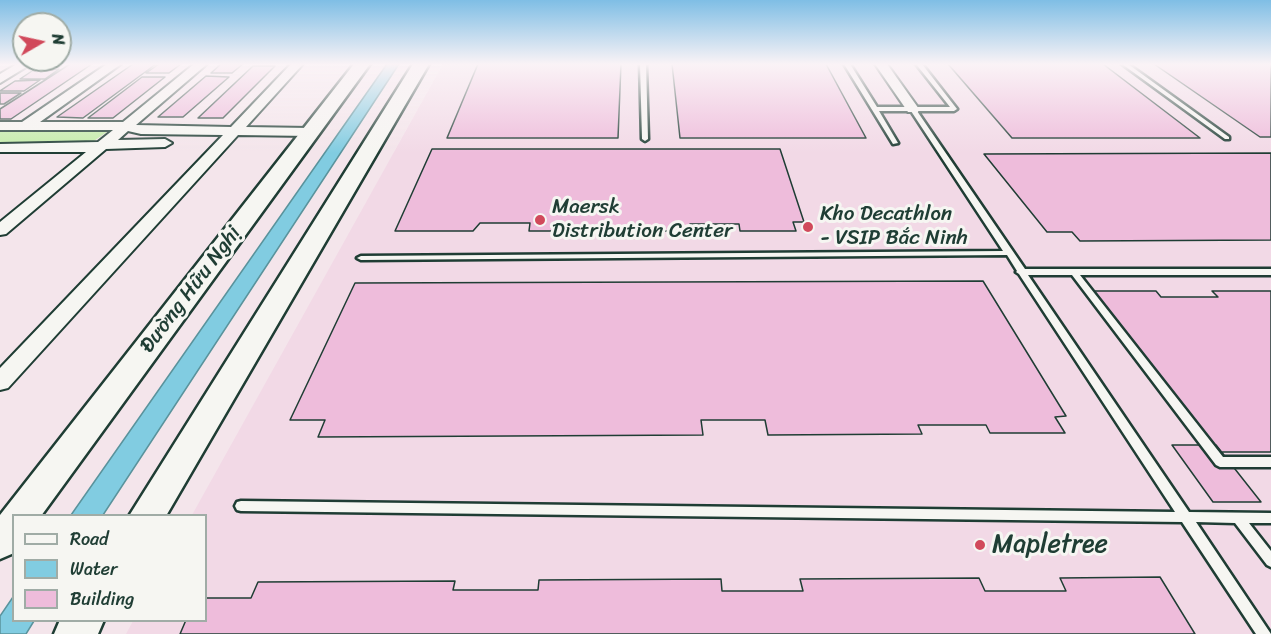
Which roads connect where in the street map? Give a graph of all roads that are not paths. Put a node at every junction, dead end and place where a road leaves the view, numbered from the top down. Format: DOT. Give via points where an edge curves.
graph roads {
  1 [pos="72,94"];
  2 [pos="165,94"];
  3 [pos="269,94"];
  4 [pos="339,94"];
  5 [pos="403,94"];
  6 [pos="644,94"];
  7 [pos="865,94"];
  8 [pos="902,94"];
  9 [pos="942,94"];
  10 [pos="1166,94"];
  11 [pos="875,109"];
  12 [pos="913,109"];
  13 [pos="0,126"];
  14 [pos="25,126"];
  15 [pos="126,126"];
  16 [pos="229,137"];
  17 [pos="306,137"];
  18 [pos="1227,138"];
  19 [pos="645,139"];
  20 [pos="895,143"];
  21 [pos="102,146"];
  22 [pos="0,148"];
  23 [pos="0,230"];
  24 [pos="1007,253"];
  25 [pos="361,258"];
  26 [pos="1020,272"];
  27 [pos="1074,272"];
  28 [pos="1271,272"];
  29 [pos="0,382"];
  30 [pos="1271,462"];
  31 [pos="241,506"];
  32 [pos="22,514"];
  33 [pos="148,514"];
  34 [pos="1186,518"];
  35 [pos="1239,518"];
  36 [pos="1271,518"];
  37 [pos="12,527"];
  38 [pos="0,542"];
  39 [pos="1271,561"];
  40 [pos="1264,634"];
  1 -- 14 [label="street"];
  2 -- 15 [label="street"];
  3 -- 16 [label="street"];
  4 -- 17 [label="main road, Đường Hữu Nghị"];
  5 -- 33 [label="main road"];
  6 -- 19 [label="lane"];
  7 -- 11 [label="lane"];
  8 -- 12 [label="street"];
  9 -- 12 [label="lane" via="954,109"];
  10 -- 18 [label="lane"];
  11 -- 12 [label="lane"];
  11 -- 20 [label="lane"];
  12 -- 24 [label="lane"];
  13 -- 14 [label="street"];
  14 -- 15 [label="street"];
  15 -- 16 [label="street" via="141,130 214,130"];
  15 -- 21 [label="street"];
  16 -- 17 [label="street"];
  16 -- 21 [label="street"];
  16 -- 29 [label="street"];
  17 -- 32 [label="main road, Đường Hữu Nghị"];
  21 -- 22 [label="street"];
  21 -- 23 [label="street"];
  24 -- 25 [label="lane"];
  24 -- 26 [label="lane"];
  26 -- 27 [label="lane"];
  26 -- 34 [label="lane"];
  27 -- 28 [label="lane"];
  27 -- 30 [label="lane" via="1220,462"];
  31 -- 34 [label="lane"];
  34 -- 35 [label="lane"];
  34 -- 40 [label="lane"];
  35 -- 36 [label="lane"];
  35 -- 39 [label="lane"];
  37 -- 38 [label="main road"];
}
